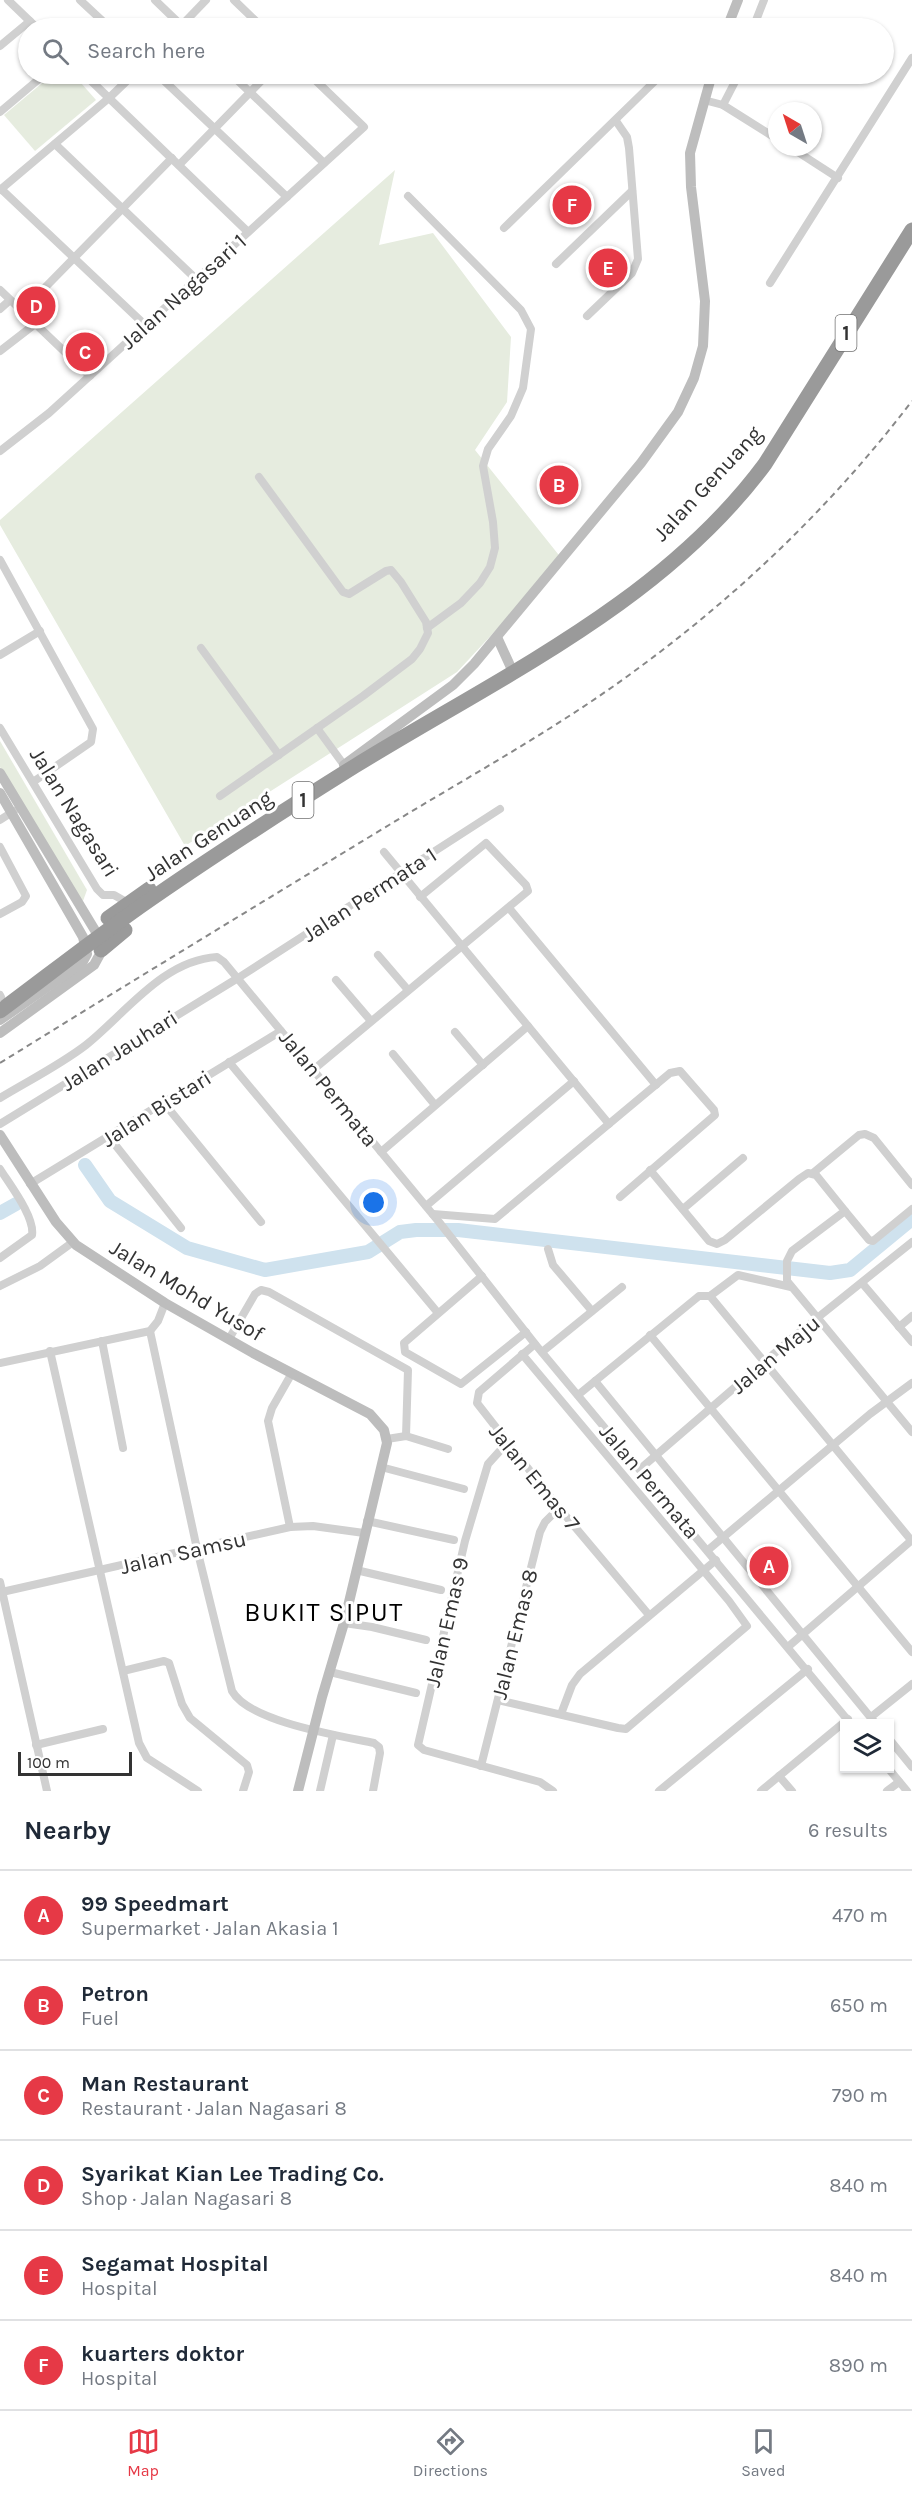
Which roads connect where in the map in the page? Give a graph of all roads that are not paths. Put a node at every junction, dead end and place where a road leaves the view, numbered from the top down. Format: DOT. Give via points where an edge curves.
graph roads {
  1 [pos="8,0"];
  2 [pos="80,0"];
  3 [pos="154,0"];
  4 [pos="206,0"];
  5 [pos="234,0"];
  6 [pos="738,0"];
  7 [pos="764,0"];
  8 [pos="27,18"];
  9 [pos="99,18"];
  10 [pos="171,18"];
  11 [pos="190,18"];
  12 [pos="253,18"];
  13 [pos="731,18"];
  14 [pos="757,18"];
  15 [pos="18,31"];
  16 [pos="0,46"];
  17 [pos="912,58"];
  18 [pos="33,84"];
  19 [pos="94,84"];
  20 [pos="124,84"];
  21 [pos="168,84"];
  22 [pos="242,84"];
  23 [pos="256,84"];
  24 [pos="319,84"];
  25 [pos="652,84"];
  26 [pos="709,84"];
  27 [pos="734,84"];
  28 [pos="249,91"];
  29 [pos="109,98"];
  30 [pos="704,100"];
  31 [pos="723,105"];
  32 [pos="0,112"];
  33 [pos="616,121"];
  34 [pos="214,128"];
  35 [pos="768,133"];
  36 [pos="55,144"];
  37 [pos="804,156"];
  38 [pos="172,158"];
  39 [pos="324,163"];
  40 [pos="179,165"];
  41 [pos="838,178"];
  42 [pos="0,189"];
  43 [pos="632,191"];
  44 [pos="408,196"];
  45 [pos="287,197"];
  46 [pos="122,208"];
  47 [pos="504,228"];
  48 [pos="912,230"];
  49 [pos="248,232"];
  50 [pos="72,258"];
  51 [pos="556,264"];
  52 [pos="196,279"];
  53 [pos="770,283"];
  54 [pos="0,290"];
  55 [pos="10,300"];
  56 [pos="0,309"];
  57 [pos="22,311"];
  58 [pos="586,316"];
  59 [pos="35,324"];
  60 [pos="145,326"];
  61 [pos="0,351"];
  62 [pos="90,376"];
  63 [pos="0,451"];
  64 [pos="259,477"];
  65 [pos="0,560"];
  66 [pos="427,628"];
  67 [pos="40,631"];
  68 [pos="497,637"];
  69 [pos="201,648"];
  70 [pos="0,655"];
  71 [pos="511,669"];
  72 [pos="0,728"];
  73 [pos="317,728"];
  74 [pos="279,755"];
  75 [pos="344,765"];
  76 [pos="0,773"];
  77 [pos="33,782"];
  78 [pos="0,793"];
  79 [pos="220,796"];
  80 [pos="500,809"];
  81 [pos="16,810"];
  82 [pos="0,820"];
  83 [pos="0,847"];
  84 [pos="384,852"];
  85 [pos="401,873"];
  86 [pos="420,897"];
  87 [pos="128,903"];
  88 [pos="509,909"];
  89 [pos="0,914"];
  90 [pos="93,940"];
  91 [pos="461,947"];
  92 [pos="378,955"];
  93 [pos="238,978"];
  94 [pos="336,980"];
  95 [pos="408,990"];
  96 [pos="0,1000"];
  97 [pos="0,1020"];
  98 [pos="371,1021"];
  99 [pos="528,1026"];
  100 [pos="281,1031"];
  101 [pos="455,1032"];
  102 [pos="0,1033"];
  103 [pos="393,1054"];
  104 [pos="229,1062"];
  105 [pos="483,1065"];
  106 [pos="313,1070"];
  107 [pos="574,1081"];
  108 [pos="656,1085"];
  109 [pos="0,1098"];
  110 [pos="164,1103"];
  111 [pos="435,1105"];
  112 [pos="0,1124"];
  113 [pos="609,1124"];
  114 [pos="0,1135"];
  115 [pos="109,1137"];
  116 [pos="381,1152"];
  117 [pos="743,1158"];
  118 [pos="0,1169"];
  119 [pos="650,1170"];
  120 [pos="813,1173"];
  121 [pos="30,1184"];
  122 [pos="912,1185"];
  123 [pos="620,1197"];
  124 [pos="426,1206"];
  125 [pos="682,1209"];
  126 [pos="912,1209"];
  127 [pos="845,1211"];
  128 [pos="433,1214"];
  129 [pos="261,1222"];
  130 [pos="181,1228"];
  131 [pos="73,1242"];
  132 [pos="912,1242"];
  133 [pos="548,1249"];
  134 [pos="0,1258"];
  135 [pos="482,1276"];
  136 [pos="862,1283"];
  137 [pos="0,1286"];
  138 [pos="622,1287"];
  139 [pos="791,1287"];
  140 [pos="710,1296"];
  141 [pos="165,1303"];
  142 [pos="592,1311"];
  143 [pos="438,1313"];
  144 [pos="912,1316"];
  145 [pos="817,1318"];
  146 [pos="899,1327"];
  147 [pos="150,1331"];
  148 [pos="526,1332"];
  149 [pos="650,1335"];
  150 [pos="229,1339"];
  151 [pos="102,1341"];
  152 [pos="912,1342"];
  153 [pos="535,1344"];
  154 [pos="50,1352"];
  155 [pos="542,1352"];
  156 [pos="522,1354"];
  157 [pos="0,1363"];
  158 [pos="764,1363"];
  159 [pos="292,1373"];
  160 [pos="596,1381"];
  161 [pos="912,1383"];
  162 [pos="578,1395"];
  163 [pos="887,1402"];
  164 [pos="711,1407"];
  165 [pos="912,1432"];
  166 [pos="406,1436"];
  167 [pos="387,1439"];
  168 [pos="507,1443"];
  169 [pos="834,1446"];
  170 [pos="123,1448"];
  171 [pos="448,1449"];
  172 [pos="656,1454"];
  173 [pos="381,1467"];
  174 [pos="640,1468"];
  175 [pos="464,1489"];
  176 [pos="779,1490"];
  177 [pos="559,1508"];
  178 [pos="367,1521"];
  179 [pos="290,1527"];
  180 [pos="364,1533"];
  181 [pos="725,1537"];
  182 [pos="454,1540"];
  183 [pos="912,1540"];
  184 [pos="197,1549"];
  185 [pos="708,1550"];
  186 [pos="716,1560"];
  187 [pos="356,1570"];
  188 [pos="702,1570"];
  189 [pos="100,1571"];
  190 [pos="0,1582"];
  191 [pos="857,1586"];
  192 [pos="441,1590"];
  193 [pos="2,1592"];
  194 [pos="649,1615"];
  195 [pos="344,1623"];
  196 [pos="803,1633"];
  197 [pos="426,1640"];
  198 [pos="909,1641"];
  199 [pos="789,1646"];
  200 [pos="912,1652"];
  201 [pos="808,1669"];
  202 [pos="123,1671"];
  203 [pos="330,1672"];
  204 [pos="912,1684"];
  205 [pos="416,1693"];
  206 [pos="498,1700"];
  207 [pos="561,1714"];
  208 [pos="847,1719"];
  209 [pos="872,1719"];
  210 [pos="874,1719"];
  211 [pos="840,1728"];
  212 [pos="103,1729"];
  213 [pos="313,1730"];
  214 [pos="333,1735"];
  215 [pos="36,1745"];
  216 [pos="894,1745"];
  217 [pos="481,1766"];
  218 [pos="912,1767"];
  219 [pos="892,1773"];
  220 [pos="779,1776"];
  221 [pos="899,1782"];
  222 [pos="47,1791"];
  223 [pos="198,1791"];
  224 [pos="243,1791"];
  225 [pos="298,1791"];
  226 [pos="320,1791"];
  227 [pos="373,1791"];
  228 [pos="553,1791"];
  229 [pos="659,1791"];
  230 [pos="761,1791"];
  231 [pos="792,1791"];
  232 [pos="887,1791"];
  233 [pos="907,1791"];
  1 -- 8 [label="street"];
  2 -- 9 [label="street"];
  3 -- 10 [label="street"];
  4 -- 11 [label="street"];
  5 -- 12 [label="street"];
  6 -- 13 [label="street"];
  7 -- 14 [label="street"];
  15 -- 16 [label="street"];
  17 -- 41 [label="street"];
  18 -- 32 [label="street"];
  19 -- 29 [label="street"];
  20 -- 29 [label="street"];
  21 -- 34 [label="street"];
  22 -- 28 [label="street"];
  23 -- 28 [label="street"];
  24 -- 39 [label="street, Jalan Nagasari 1" via="364,127"];
  25 -- 33 [label="street"];
  26 -- 30 [label="street"];
  27 -- 31 [label="street"];
  28 -- 34 [label="street"];
  28 -- 39 [label="street"];
  29 -- 36 [label="street"];
  29 -- 38 [label="street"];
  30 -- 31 [label="street"];
  30 -- 68 [label="street" via="690,153 705,301 703,346 694,378 660,438"];
  31 -- 35 [label="street"];
  33 -- 43 [label="street" via="627,137"];
  33 -- 47 [label="street"];
  34 -- 40 [label="street"];
  34 -- 45 [label="street"];
  36 -- 42 [label="street"];
  36 -- 46 [label="street"];
  37 -- 41 [label="street"];
  38 -- 40 [label="street"];
  38 -- 46 [label="street"];
  39 -- 45 [label="street, Jalan Nagasari 1"];
  40 -- 49 [label="street"];
  41 -- 53 [label="street"];
  42 -- 50 [label="street"];
  43 -- 51 [label="street"];
  43 -- 58 [label="street" via="637,266"];
  44 -- 66 [label="street" via="521,310 531,329 519,401 488,449 483,466 495,548 490,567 461,603"];
  45 -- 49 [label="street, Jalan Nagasari 1"];
  46 -- 50 [label="street"];
  46 -- 52 [label="street"];
  48 -- 71 [label="highway, Jalan Genuang / 1" via="765,464 738,500 672,563 618,605"];
  49 -- 52 [label="street, Jalan Nagasari 1"];
  50 -- 57 [label="street"];
  50 -- 60 [label="street"];
  52 -- 60 [label="street, Jalan Nagasari 1"];
  54 -- 55 [label="street"];
  55 -- 56 [label="street"];
  55 -- 57 [label="street"];
  57 -- 59 [label="street"];
  59 -- 61 [label="street"];
  59 -- 62 [label="street"];
  60 -- 62 [label="street, Jalan Nagasari 1"];
  62 -- 63 [label="street, Jalan Nagasari 1"];
  64 -- 66 [label="street" via="343,592 356,592 391,570"];
  65 -- 67 [label="street"];
  66 -- 73 [label="street" via="425,643 412,659"];
  67 -- 70 [label="street"];
  67 -- 77 [label="street" via="93,733 90,742"];
  68 -- 71 [label="street"];
  68 -- 75 [label="street" via="453,684"];
  69 -- 74 [label="street"];
  71 -- 75 [label="highway, Jalan Genuang / 1"];
  71 -- 90 [label="highway, Jalan Genuang / 1" via="354,767"];
  72 -- 77 [label="street, Jalan Nagasari"];
  73 -- 74 [label="street"];
  73 -- 75 [label="street"];
  74 -- 79 [label="street"];
  75 -- 87 [label="highway, Jalan Genuang / 1"];
  76 -- 81 [label="street, Jalan Nagasari"];
  77 -- 87 [label="street, Jalan Nagasari" via="97,889"];
  78 -- 81 [label="street, Jalan Nagasari"];
  80 -- 85 [label="street, Jalan Permata 1"];
  81 -- 82 [label="street"];
  81 -- 90 [label="street, Jalan Nagasari"];
  83 -- 89 [label="street" via="26,896"];
  84 -- 85 [label="street"];
  85 -- 86 [label="street"];
  85 -- 93 [label="street, Jalan Permata 1"];
  86 -- 88 [label="street" via="486,843 527,888 527,893"];
  86 -- 91 [label="street"];
  87 -- 90 [label="highway, Jalan Genuang / 1"];
  88 -- 91 [label="street"];
  88 -- 108 [label="street"];
  90 -- 96 [label="highway, Jalan Genuang / 1"];
  90 -- 97 [label="street" via="84,961"];
  90 -- 102 [label="street" via="94,965"];
  91 -- 95 [label="street"];
  91 -- 99 [label="street"];
  92 -- 95 [label="street"];
  93 -- 100 [label="street, Jalan Permata"];
  93 -- 109 [label="street, Jalan Permata" via="217,957 199,960 152,985 85,1046"];
  93 -- 112 [label="street, Jalan Jauhari"];
  94 -- 98 [label="street"];
  95 -- 98 [label="street"];
  98 -- 106 [label="street"];
  99 -- 105 [label="street"];
  99 -- 107 [label="street"];
  100 -- 104 [label="street, Jalan Bistari"];
  100 -- 106 [label="street, Jalan Permata"];
  101 -- 105 [label="street"];
  103 -- 111 [label="street"];
  104 -- 110 [label="street, Jalan Bistari"];
  104 -- 143 [label="street"];
  105 -- 111 [label="street"];
  106 -- 116 [label="street, Jalan Permata"];
  107 -- 113 [label="street"];
  107 -- 124 [label="street"];
  108 -- 113 [label="street"];
  108 -- 119 [label="street" via="670,1072 680,1071 715,1113"];
  110 -- 115 [label="street, Jalan Bistari"];
  110 -- 129 [label="street"];
  111 -- 116 [label="street"];
  113 -- 128 [label="street" via="495,1219"];
  114 -- 121 [label="street, Jalan Mohd Yusof"];
  115 -- 121 [label="street, Jalan Bistari"];
  115 -- 130 [label="street"];
  116 -- 124 [label="street, Jalan Permata"];
  117 -- 125 [label="street"];
  118 -- 134 [label="street" via="33,1228 32,1235"];
  119 -- 123 [label="street"];
  119 -- 125 [label="street"];
  120 -- 122 [label="street" via="865,1134 874,1138"];
  120 -- 125 [label="street" via="787,1188 721,1243 710,1241"];
  120 -- 127 [label="street"];
  121 -- 131 [label="street, Jalan Mohd Yusof"];
  124 -- 128 [label="street, Jalan Permata"];
  126 -- 127 [label="street" via="873,1241"];
  127 -- 139 [label="street" via="792,1251 787,1261"];
  128 -- 135 [label="street, Jalan Permata"];
  131 -- 137 [label="street" via="40,1266"];
  131 -- 141 [label="street, Jalan Mohd Yusof"];
  132 -- 136 [label="street, Jalan Maju"];
  133 -- 142 [label="street" via="553,1265"];
  135 -- 143 [label="street"];
  135 -- 148 [label="street, Jalan Permata"];
  136 -- 145 [label="street, Jalan Maju"];
  136 -- 146 [label="street"];
  138 -- 142 [label="street"];
  139 -- 140 [label="street" via="738,1275"];
  139 -- 145 [label="street"];
  140 -- 149 [label="street" via="699,1296"];
  140 -- 158 [label="street"];
  141 -- 147 [label="street"];
  141 -- 150 [label="street, Jalan Mohd Yusof"];
  142 -- 155 [label="street"];
  143 -- 148 [label="street" via="404,1343 405,1352 461,1384"];
  144 -- 146 [label="street"];
  145 -- 158 [label="street, Jalan Maju"];
  145 -- 163 [label="street"];
  146 -- 152 [label="street"];
  147 -- 151 [label="street"];
  147 -- 184 [label="street"];
  148 -- 153 [label="street, Jalan Permata"];
  149 -- 160 [label="street"];
  149 -- 164 [label="street"];
  150 -- 159 [label="street, Jalan Mohd Yusof"];
  150 -- 166 [label="street" via="255,1294 261,1290 269,1292 408,1370"];
  151 -- 154 [label="street"];
  151 -- 170 [label="street"];
  153 -- 155 [label="street, Jalan Permata"];
  153 -- 156 [label="street, Jalan Emas 7"];
  154 -- 157 [label="street"];
  154 -- 189 [label="street"];
  155 -- 162 [label="street, Jalan Permata"];
  156 -- 168 [label="street, Jalan Emas 7" via="477,1395 479,1408"];
  156 -- 188 [label="street"];
  158 -- 164 [label="street, Jalan Maju"];
  158 -- 169 [label="street"];
  159 -- 167 [label="street, Jalan Mohd Yusof" via="370,1414"];
  159 -- 179 [label="street" via="268,1421"];
  160 -- 162 [label="street"];
  160 -- 172 [label="street"];
  161 -- 163 [label="street"];
  162 -- 174 [label="street, Jalan Permata"];
  163 -- 165 [label="street"];
  163 -- 169 [label="street"];
  164 -- 172 [label="street, Jalan Maju"];
  164 -- 176 [label="street"];
  166 -- 167 [label="street"];
  166 -- 171 [label="street"];
  167 -- 173 [label="street"];
  168 -- 177 [label="street, Jalan Emas 7"];
  168 -- 217 [label="street, Jalan Emas 9" via="488,1464 465,1541 418,1745"];
  169 -- 176 [label="street"];
  169 -- 183 [label="street"];
  172 -- 174 [label="street, Jalan Maju"];
  172 -- 181 [label="street"];
  173 -- 175 [label="street"];
  173 -- 178 [label="street"];
  174 -- 185 [label="street, Jalan Permata"];
  176 -- 181 [label="street"];
  176 -- 191 [label="street"];
  177 -- 194 [label="street, Jalan Emas 7"];
  177 -- 206 [label="street, Jalan Emas 8" via="540,1532"];
  178 -- 180 [label="street"];
  178 -- 182 [label="street"];
  179 -- 180 [label="street, Jalan Samsu"];
  179 -- 184 [label="street, Jalan Samsu"];
  180 -- 187 [label="street"];
  181 -- 185 [label="street"];
  181 -- 196 [label="street"];
  183 -- 191 [label="street"];
  184 -- 189 [label="street, Jalan Samsu"];
  184 -- 213 [label="street" via="235,1696 254,1710"];
  185 -- 186 [label="street, Jalan Permata"];
  186 -- 188 [label="street"];
  186 -- 199 [label="street, Jalan Permata"];
  187 -- 192 [label="street"];
  187 -- 195 [label="street"];
  188 -- 194 [label="street"];
  188 -- 207 [label="street" via="743,1618 746,1630 626,1729"];
  189 -- 193 [label="street, Jalan Samsu"];
  189 -- 202 [label="street"];
  190 -- 193 [label="street"];
  191 -- 196 [label="street"];
  191 -- 198 [label="street"];
  193 -- 215 [label="street"];
  194 -- 207 [label="street" via="575,1679"];
  195 -- 197 [label="street"];
  195 -- 203 [label="street"];
  196 -- 199 [label="street"];
  196 -- 209 [label="street"];
  198 -- 200 [label="street"];
  199 -- 201 [label="street, Jalan Permata"];
  201 -- 208 [label="street, Jalan Permata"];
  201 -- 229 [label="street"];
  202 -- 223 [label="street" via="144,1754"];
  202 -- 224 [label="street" via="164,1661 169,1664 190,1718 247,1765 249,1773"];
  203 -- 205 [label="street"];
  203 -- 213 [label="street"];
  204 -- 210 [label="street"];
  206 -- 207 [label="street"];
  206 -- 217 [label="street, Jalan Emas 8"];
  211 -- 220 [label="street"];
  212 -- 215 [label="street"];
  213 -- 214 [label="street"];
  213 -- 225 [label="street"];
  214 -- 226 [label="street"];
  214 -- 227 [label="street" via="379,1747"];
  215 -- 222 [label="street"];
  216 -- 218 [label="street"];
  217 -- 228 [label="street" via="540,1782"];
  219 -- 221 [label="street"];
  220 -- 230 [label="street"];
  220 -- 231 [label="street"];
  221 -- 232 [label="street"];
  221 -- 233 [label="street"];
}
